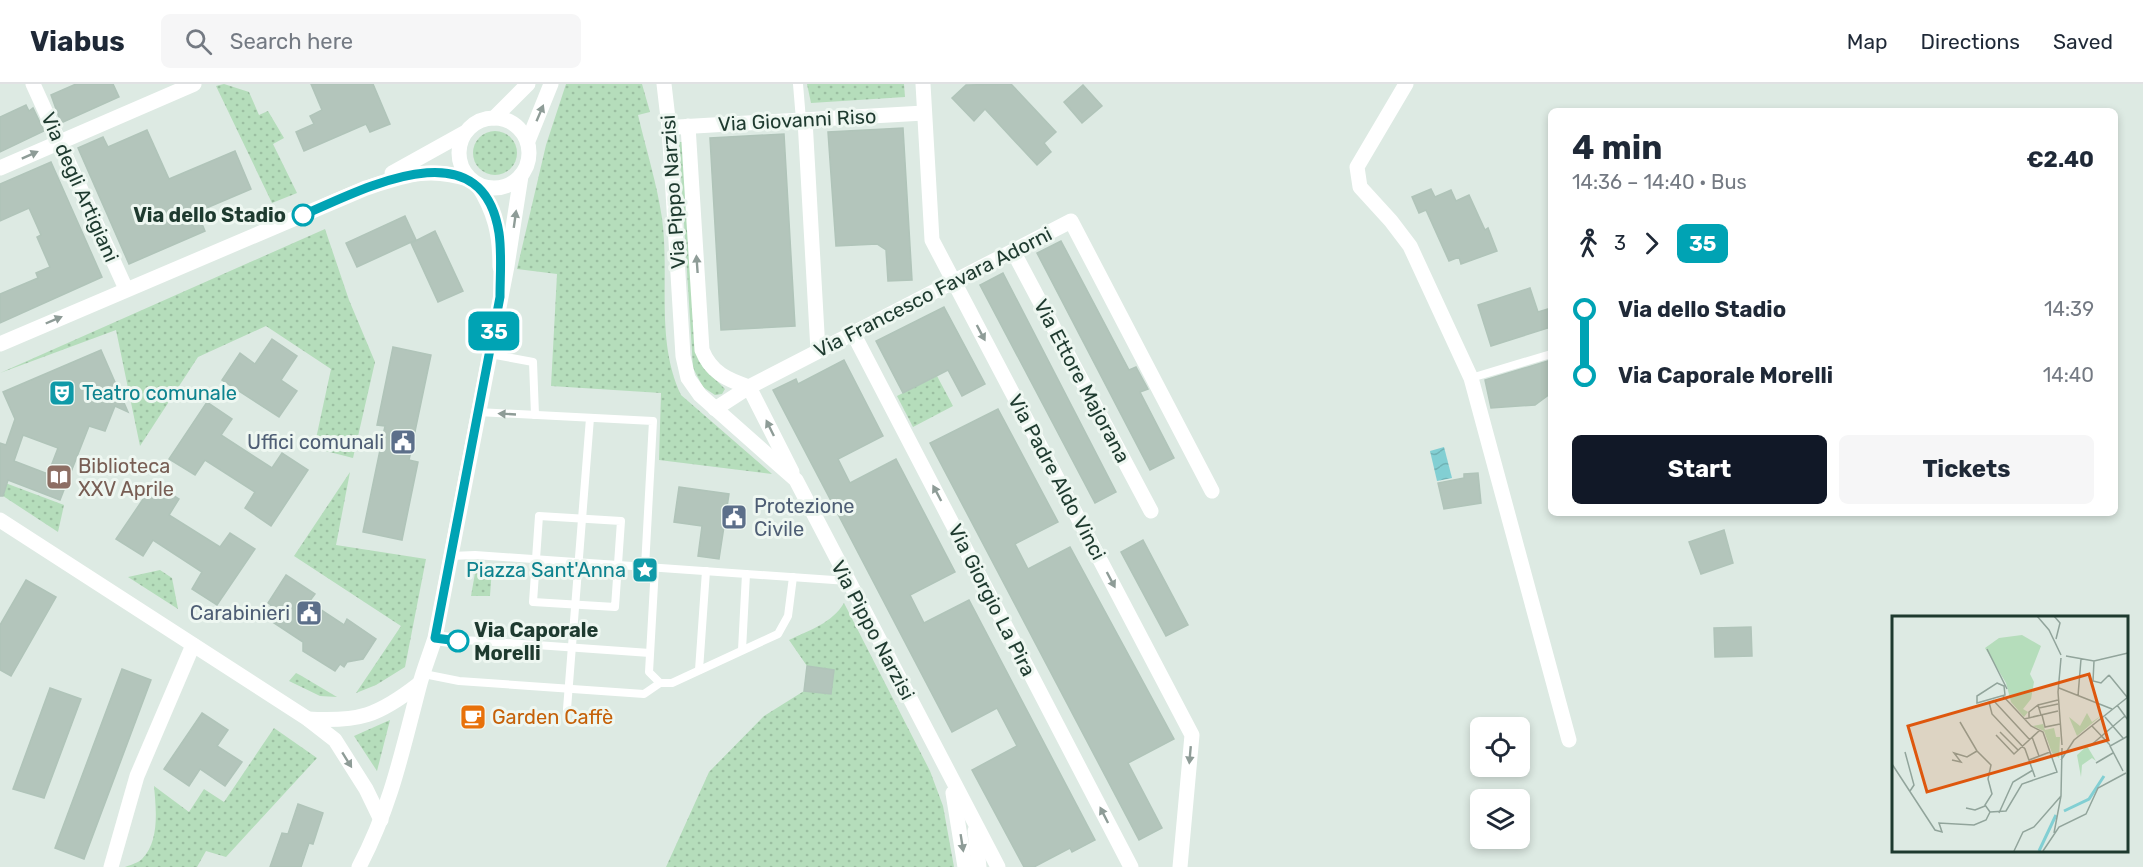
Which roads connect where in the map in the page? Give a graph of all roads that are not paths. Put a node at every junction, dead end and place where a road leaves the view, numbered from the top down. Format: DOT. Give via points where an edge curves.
graph roads {
  1 [pos="33,84"];
  2 [pos="194,84"];
  3 [pos="528,84"];
  4 [pos="551,84"];
  5 [pos="664,84"];
  6 [pos="798,84"];
  7 [pos="922,84"];
  8 [pos="1406,84"];
  9 [pos="924,113"];
  10 [pos="494,117"];
  11 [pos="803,120"];
  12 [pos="688,126"];
  13 [pos="669,127"];
  14 [pos="464,133"];
  15 [pos="528,141"];
  16 [pos="59,142"];
  17 [pos="0,168"];
  18 [pos="521,176"];
  19 [pos="474,182"];
  20 [pos="366,188"];
  21 [pos="1013,251"];
  22 [pos="954,281"];
  23 [pos="126,289"];
  24 [pos="500,297"];
  25 [pos="853,333"];
  26 [pos="0,344"];
  27 [pos="818,351"];
  28 [pos="490,354"];
  29 [pos="1548,355"];
  30 [pos="1471,378"];
  31 [pos="749,387"];
  32 [pos="715,409"];
  33 [pos="478,412"];
  34 [pos="535,415"];
  35 [pos="591,418"];
  36 [pos="796,480"];
  37 [pos="1212,491"];
  38 [pos="1151,511"];
  39 [pos="582,519"];
  40 [pos="0,520"];
  41 [pos="451,556"];
  42 [pos="536,559"];
  43 [pos="579,562"];
  44 [pos="618,565"];
  45 [pos="645,567"];
  46 [pos="655,567"];
  47 [pos="706,571"];
  48 [pos="746,574"];
  49 [pos="793,577"];
  50 [pos="848,581"];
  51 [pos="576,604"];
  52 [pos="435,638"];
  53 [pos="193,645"];
  54 [pos="572,648"];
  55 [pos="742,650"];
  56 [pos="650,653"];
  57 [pos="699,670"];
  58 [pos="422,679"];
  59 [pos="660,684"];
  60 [pos="568,689"];
  61 [pos="567,709"];
  62 [pos="308,718"];
  63 [pos="1569,740"];
  64 [pos="951,778"];
  65 [pos="381,820"];
  66 [pos="974,822"];
  67 [pos="111,867"];
  68 [pos="359,867"];
  69 [pos="965,867"];
  70 [pos="979,867"];
  71 [pos="998,867"];
  72 [pos="1131,867"];
  73 [pos="1180,867"];
  1 -- 16 [label="street, Via degli Artigiani"];
  2 -- 16 [label="street"];
  3 -- 10 [label="street"];
  15 -- 4 [label="street, one-way"];
  5 -- 13 [label="street, Via Pippo Narzisi"];
  6 -- 11 [label="street"];
  7 -- 9 [label="street, Via Padre Aldo Vinci"];
  8 -- 30 [label="street" via="1357,167 1357,175 1360,187 1410,246"];
  9 -- 11 [label="street, Via Giovanni Riso"];
  9 -- 22 [label="street, Via Padre Aldo Vinci" via="932,240"];
  10 -- 14 [label="street" via="477,122"];
  10 -- 15 [label="street" via="514,124"];
  11 -- 12 [label="street, Via Giovanni Riso"];
  11 -- 27 [label="street"];
  12 -- 13 [label="street, Via Giovanni Riso"];
  31 -- 12 [label="street, one-way" via="717,373 702,350"];
  13 -- 32 [label="street, Via Pippo Narzisi" via="683,356 688,378"];
  14 -- 19 [label="street" via="459,158 465,174"];
  14 -- 20 [label="street"];
  15 -- 18 [label="street" via="527,165"];
  17 -- 16 [label="street, one-way"];
  16 -- 23 [label="street, Via degli Artigiani"];
  18 -- 19 [label="street" via="501,188"];
  24 -- 18 [label="street, one-way"];
  19 -- 20 [label="street" via="449,173 416,172"];
  19 -- 24 [label="street" via="490,205 499,232"];
  20 -- 23 [label="street"];
  21 -- 22 [label="street, Via Francesco Favara Adorni"];
  21 -- 37 [label="street, Via Francesco Favara Adorni" via="1071,221"];
  21 -- 38 [label="street, Via Ettore Majorana"];
  22 -- 25 [label="street, Via Francesco Favara Adorni"];
  22 -- 73 [label="street, Via Padre Aldo Vinci, one-way" via="1192,735"];
  26 -- 23 [label="street, one-way"];
  24 -- 28 [label="street"];
  25 -- 27 [label="street, Via Francesco Favara Adorni"];
  72 -- 25 [label="street, Via Giorgio La Pira, one-way"];
  27 -- 31 [label="street, Via Francesco Favara Adorni"];
  28 -- 33 [label="street"];
  28 -- 34 [label="lane" via="533,362"];
  29 -- 30 [label="lane"];
  30 -- 63 [label="street"];
  31 -- 32 [label="street, Via Francesco Favara Adorni"];
  36 -- 31 [label="street, one-way"];
  32 -- 36 [label="street, Via Pippo Narzisi"];
  34 -- 33 [label="lane, one-way"];
  33 -- 41 [label="street"];
  34 -- 35 [label="lane"];
  35 -- 39 [label="lane"];
  35 -- 45 [label="lane" via="653,421"];
  36 -- 50 [label="street, Via Pippo Narzisi"];
  39 -- 42 [label="lane" via="539,516"];
  39 -- 43 [label="lane"];
  39 -- 44 [label="lane" via="621,521"];
  40 -- 53 [label="street"];
  41 -- 42 [label="lane"];
  41 -- 52 [label="street"];
  42 -- 43 [label="lane"];
  42 -- 51 [label="lane" via="533,602"];
  43 -- 44 [label="lane"];
  43 -- 51 [label="lane"];
  44 -- 45 [label="lane"];
  44 -- 51 [label="lane" via="615,607"];
  45 -- 46 [label="lane"];
  46 -- 47 [label="lane"];
  46 -- 56 [label="lane"];
  47 -- 48 [label="lane"];
  47 -- 57 [label="lane"];
  48 -- 49 [label="lane"];
  48 -- 55 [label="lane"];
  49 -- 50 [label="lane"];
  49 -- 55 [label="lane" via="788,616 778,634"];
  50 -- 64 [label="street, Via Pippo Narzisi"];
  51 -- 54 [label="lane"];
  52 -- 54 [label="lane"];
  52 -- 58 [label="street"];
  53 -- 62 [label="street"];
  53 -- 67 [label="street" via="137,776"];
  54 -- 56 [label="lane"];
  54 -- 60 [label="lane"];
  55 -- 57 [label="lane"];
  56 -- 59 [label="lane" via="649,672"];
  57 -- 59 [label="lane" via="672,683"];
  58 -- 60 [label="lane"];
  58 -- 62 [label="street" via="377,712 354,720"];
  58 -- 65 [label="street" via="399,771"];
  59 -- 60 [label="lane" via="644,694"];
  60 -- 61 [label="lane"];
  62 -- 65 [label="street, one-way" via="335,740"];
  64 -- 66 [label="street, Via Pippo Narzisi"];
  64 -- 69 [label="street, one-way"];
  65 -- 68 [label="street"];
  66 -- 70 [label="street"];
  66 -- 71 [label="street, Via Pippo Narzisi"];
}
